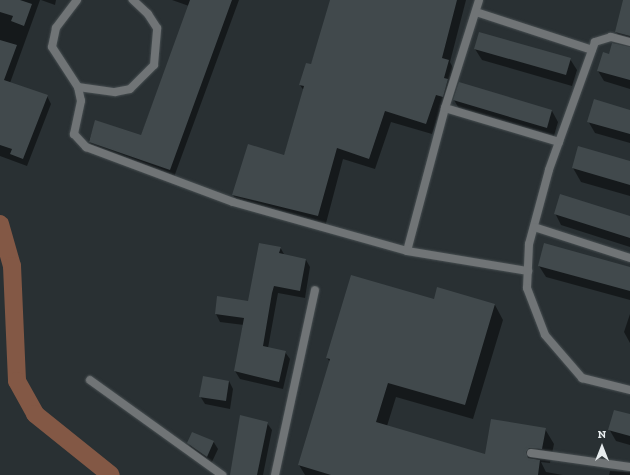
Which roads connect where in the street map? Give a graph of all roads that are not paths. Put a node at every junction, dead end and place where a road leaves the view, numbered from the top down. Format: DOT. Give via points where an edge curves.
graph roads {
  1 [pos="77,0"];
  2 [pos="132,0"];
  3 [pos="479,0"];
  4 [pos="476,12"];
  5 [pos="630,42"];
  6 [pos="592,50"];
  7 [pos="78,87"];
  8 [pos="446,108"];
  9 [pos="559,142"];
  10 [pos="534,227"];
  11 [pos="407,251"];
  12 [pos="630,258"];
  13 [pos="528,270"];
  14 [pos="315,290"];
  15 [pos="90,380"];
  16 [pos="630,390"];
  17 [pos="531,453"];
  18 [pos="630,467"];
  19 [pos="222,475"];
  20 [pos="275,475"];
  1 -- 7 [label="street" via="56,28 52,47"];
  2 -- 7 [label="street" via="148,14 157,28 154,65 130,89 115,92"];
  3 -- 4 [label="street"];
  4 -- 6 [label="street"];
  4 -- 8 [label="street"];
  5 -- 6 [label="street" via="604,37 595,42"];
  6 -- 9 [label="street"];
  7 -- 11 [label="street" via="81,101 74,134 86,147 233,202"];
  8 -- 9 [label="street"];
  8 -- 11 [label="street"];
  9 -- 10 [label="street"];
  10 -- 12 [label="street"];
  10 -- 13 [label="street" via="529,244"];
  11 -- 13 [label="street"];
  13 -- 16 [label="street" via="527,288 545,335 582,378"];
  14 -- 20 [label="street"];
  15 -- 19 [label="street"];
  17 -- 18 [label="street"];
}
